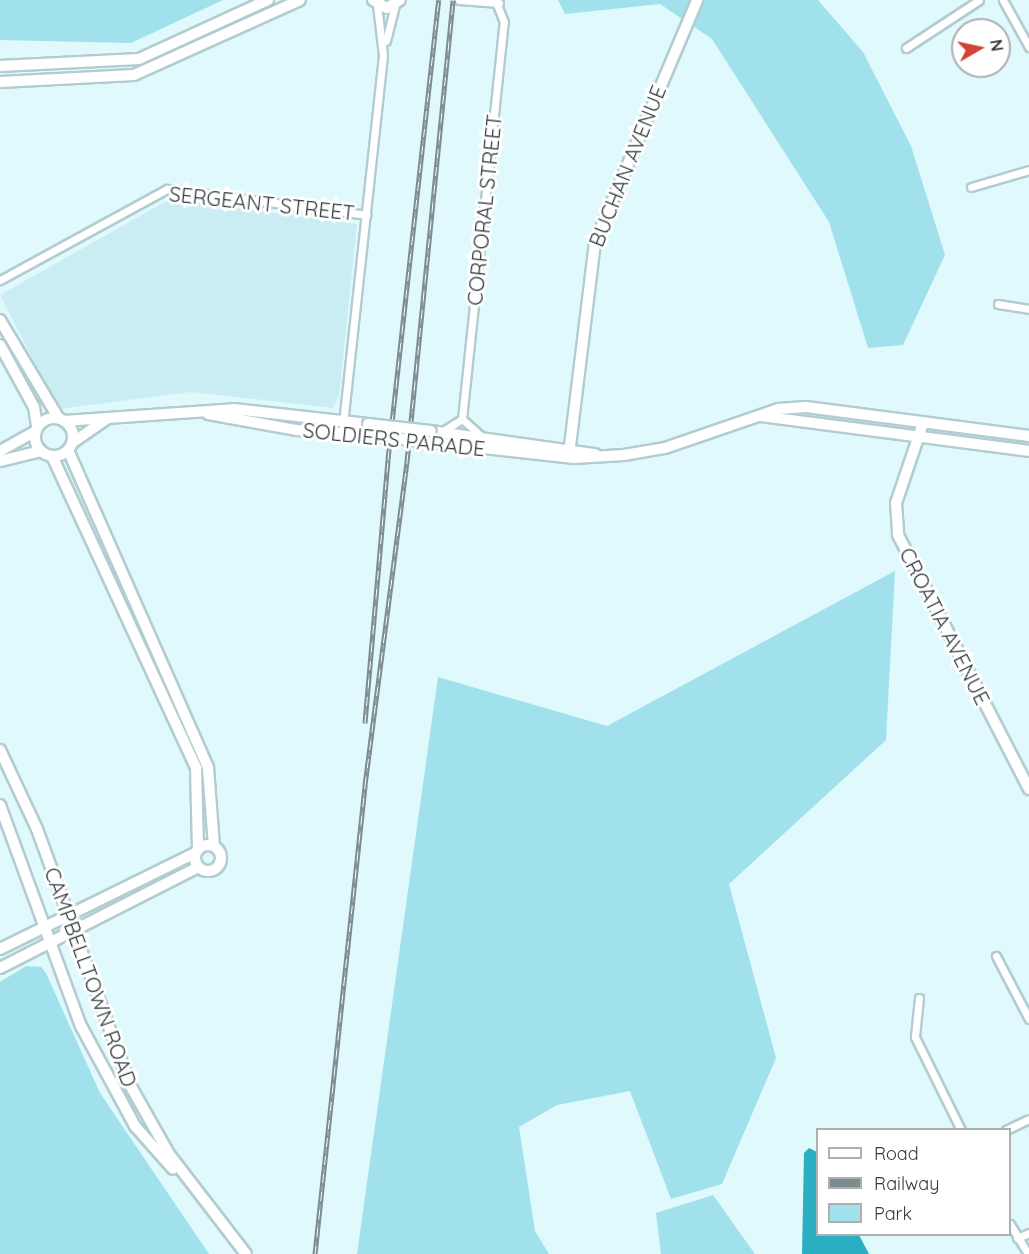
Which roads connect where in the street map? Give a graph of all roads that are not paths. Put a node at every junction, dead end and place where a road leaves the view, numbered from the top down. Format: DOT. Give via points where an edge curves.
graph roads {
  1 [pos="268,0"];
  2 [pos="300,0"];
  3 [pos="459,0"];
  4 [pos="697,0"];
  5 [pos="979,0"];
  6 [pos="1003,0"];
  7 [pos="497,2"];
  8 [pos="375,3"];
  9 [pos="398,3"];
  10 [pos="1029,47"];
  11 [pos="906,48"];
  12 [pos="383,55"];
  13 [pos="114,64"];
  14 [pos="0,66"];
  15 [pos="115,79"];
  16 [pos="0,82"];
  17 [pos="1029,170"];
  18 [pos="970,188"];
  19 [pos="366,214"];
  20 [pos="0,280"];
  21 [pos="999,304"];
  22 [pos="1029,309"];
  23 [pos="0,320"];
  24 [pos="0,345"];
  25 [pos="193,410"];
  26 [pos="760,416"];
  27 [pos="109,418"];
  28 [pos="462,419"];
  29 [pos="61,420"];
  30 [pos="344,421"];
  31 [pos="923,423"];
  32 [pos="36,429"];
  33 [pos="368,430"];
  34 [pos="436,431"];
  35 [pos="342,433"];
  36 [pos="481,436"];
  37 [pos="1029,436"];
  38 [pos="920,437"];
  39 [pos="70,446"];
  40 [pos="570,446"];
  41 [pos="0,451"];
  42 [pos="41,451"];
  43 [pos="1029,451"];
  44 [pos="595,454"];
  45 [pos="52,456"];
  46 [pos="0,461"];
  47 [pos="144,623"];
  48 [pos="156,678"];
  49 [pos="0,750"];
  50 [pos="1029,789"];
  51 [pos="0,806"];
  52 [pos="214,846"];
  53 [pos="196,851"];
  54 [pos="198,867"];
  55 [pos="68,912"];
  56 [pos="44,923"];
  57 [pos="74,930"];
  58 [pos="50,942"];
  59 [pos="0,949"];
  60 [pos="996,956"];
  61 [pos="0,968"];
  62 [pos="919,998"];
  63 [pos="1029,1018"];
  64 [pos="1029,1119"];
  65 [pos="961,1128"];
  66 [pos="1010,1128"];
  67 [pos="198,1195"];
  68 [pos="1011,1226"];
  69 [pos="1029,1233"];
  70 [pos="1017,1238"];
  71 [pos="246,1254"];
  72 [pos="1028,1254"];
  1 -- 13 [label="street" via="158,52"];
  2 -- 15 [label="street" via="165,65"];
  3 -- 7 [label="street"];
  4 -- 40 [label="street, BUCHAN AVENUE" via="595,242"];
  5 -- 11 [label="street"];
  6 -- 10 [label="street"];
  7 -- 28 [label="street, CORPORAL STREET" via="504,22"];
  8 -- 9 [label="street"];
  8 -- 12 [label="street" via="383,23"];
  9 -- 12 [label="street"];
  12 -- 19 [label="street"];
  13 -- 14 [label="street"];
  13 -- 15 [label="street"];
  15 -- 16 [label="street"];
  17 -- 18 [label="street"];
  19 -- 20 [label="street, SERGEANT STREET" via="167,189"];
  19 -- 30 [label="street"];
  21 -- 22 [label="street"];
  23 -- 29 [label="street"];
  24 -- 32 [label="street" via="34,407"];
  25 -- 27 [label="street, SOLDIERS PARADE"];
  25 -- 30 [label="street, SOLDIERS PARADE" via="234,409"];
  25 -- 35 [label="street, SOLDIERS PARADE"];
  26 -- 31 [label="street, SOLDIERS PARADE" via="806,407"];
  26 -- 38 [label="street, SOLDIERS PARADE"];
  26 -- 44 [label="street, SOLDIERS PARADE" via="649,452"];
  27 -- 29 [label="street, SOLDIERS PARADE"];
  27 -- 39 [label="street, SOLDIERS PARADE"];
  28 -- 34 [label="street"];
  28 -- 36 [label="street"];
  29 -- 32 [label="street, SOLDIERS PARADE"];
  29 -- 39 [label="street"];
  30 -- 33 [label="street, SOLDIERS PARADE"];
  30 -- 35 [label="street"];
  31 -- 37 [label="street, SOLDIERS PARADE"];
  31 -- 38 [label="street, CROATIA AVENUE"];
  32 -- 41 [label="street"];
  32 -- 42 [label="street"];
  33 -- 34 [label="street, SOLDIERS PARADE, bridge"];
  33 -- 35 [label="street, SOLDIERS PARADE"];
  33 -- 44 [label="street, SOLDIERS PARADE, bridge" via="430,442 574,458"];
  34 -- 36 [label="street, SOLDIERS PARADE"];
  36 -- 40 [label="street, SOLDIERS PARADE"];
  38 -- 43 [label="street, SOLDIERS PARADE"];
  38 -- 50 [label="street, CROATIA AVENUE" via="896,503 898,535"];
  39 -- 45 [label="street, SOLDIERS PARADE"];
  39 -- 47 [label="street"];
  40 -- 44 [label="street, SOLDIERS PARADE"];
  42 -- 45 [label="street"];
  42 -- 46 [label="street"];
  45 -- 48 [label="street"];
  47 -- 48 [label="street" via="161,672"];
  47 -- 52 [label="street" via="208,768"];
  48 -- 53 [label="street" via="196,768"];
  49 -- 55 [label="street, CAMPBELLTOWN ROAD"];
  51 -- 56 [label="street, CAMPBELLTOWN ROAD"];
  52 -- 53 [label="street"];
  52 -- 54 [label="street" via="221,857 218,866 206,871"];
  53 -- 54 [label="street"];
  53 -- 55 [label="street"];
  54 -- 57 [label="street"];
  55 -- 56 [label="street"];
  55 -- 57 [label="street, CAMPBELLTOWN ROAD"];
  56 -- 58 [label="street, CAMPBELLTOWN ROAD"];
  56 -- 59 [label="street"];
  57 -- 58 [label="street"];
  57 -- 67 [label="street, CAMPBELLTOWN ROAD" via="130,1085"];
  58 -- 61 [label="street"];
  58 -- 67 [label="street, CAMPBELLTOWN ROAD" via="109,1084 135,1126"];
  60 -- 63 [label="street"];
  62 -- 65 [label="street" via="915,1037"];
  64 -- 66 [label="street"];
  67 -- 71 [label="street, CAMPBELLTOWN ROAD"];
  68 -- 70 [label="street"];
  69 -- 70 [label="street"];
  70 -- 72 [label="street"];
}
